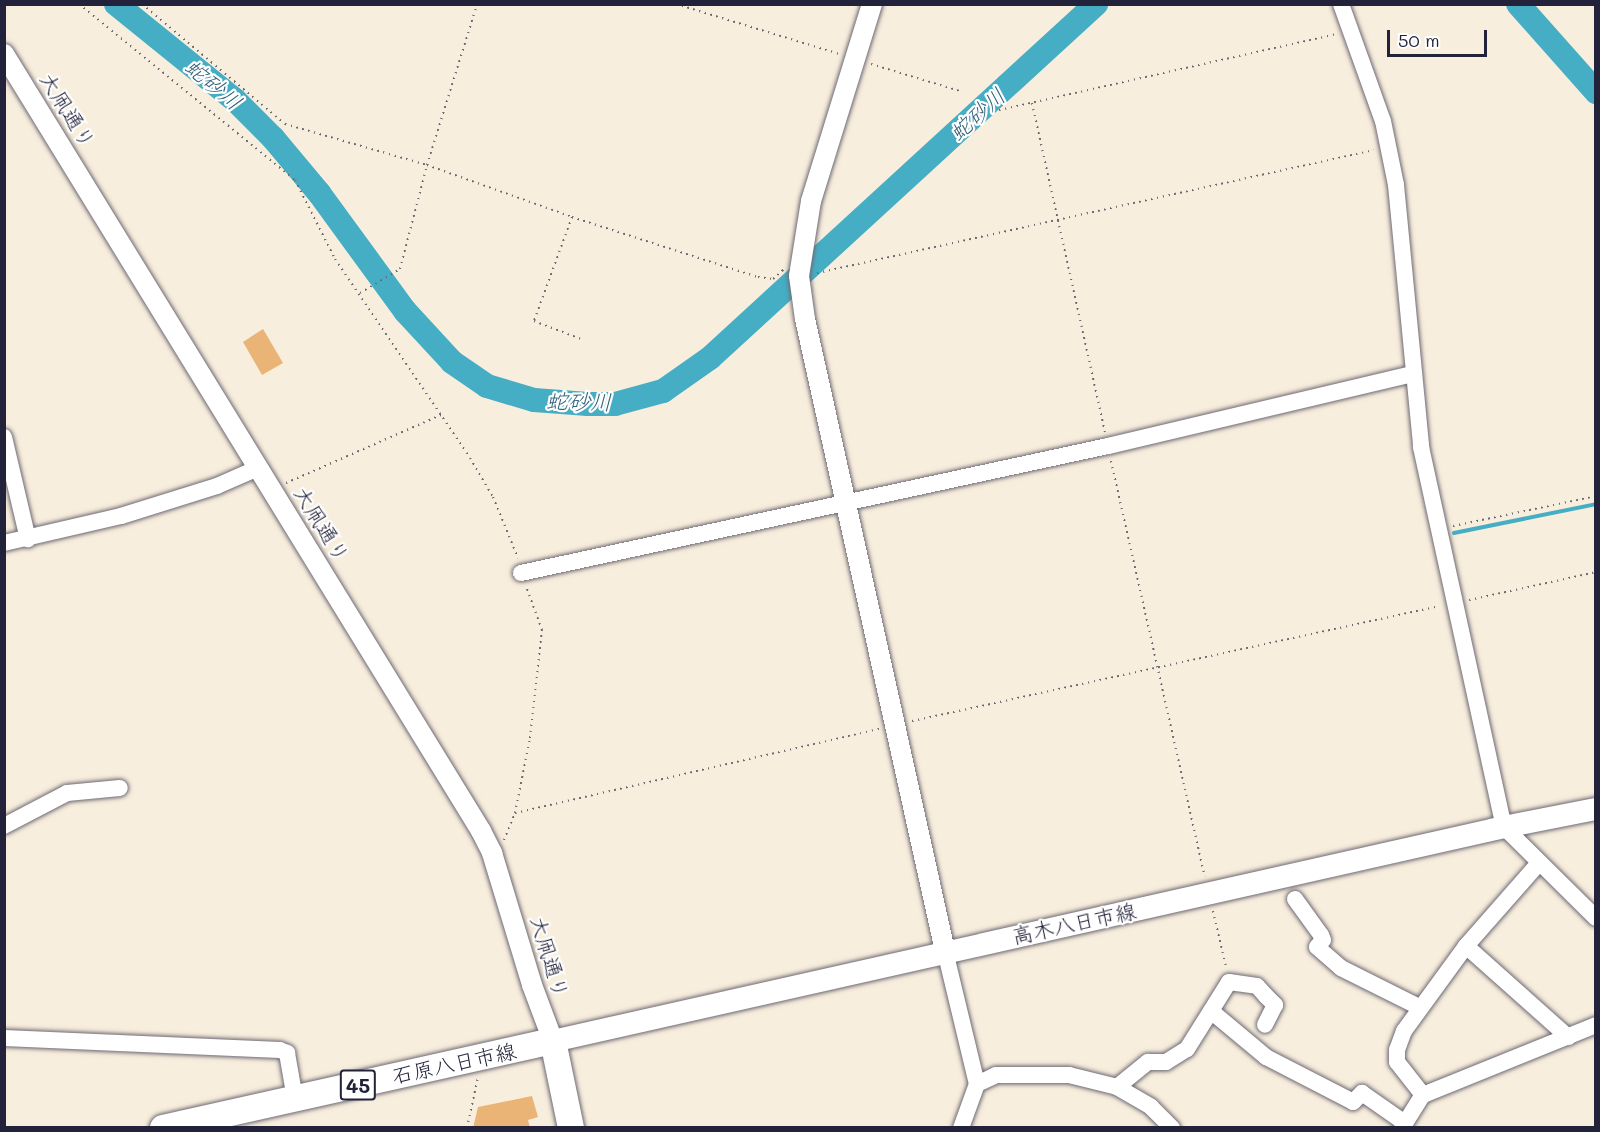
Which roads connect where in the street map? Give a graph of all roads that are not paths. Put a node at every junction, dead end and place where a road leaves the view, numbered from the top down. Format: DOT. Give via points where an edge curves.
graph roads {
  1 [pos="872,4"];
  2 [pos="1341,4"];
  3 [pos="4,54"];
  4 [pos="1413,374"];
  5 [pos="4,437"];
  6 [pos="258,468"];
  7 [pos="846,503"];
  8 [pos="28,539"];
  9 [pos="4,543"];
  10 [pos="521,573"];
  11 [pos="120,788"];
  12 [pos="1596,809"];
  13 [pos="4,826"];
  14 [pos="1504,827"];
  15 [pos="1539,863"];
  16 [pos="1294,899"];
  17 [pos="1596,918"];
  18 [pos="1466,946"];
  19 [pos="945,951"];
  20 [pos="1419,1007"];
  21 [pos="1211,1011"];
  22 [pos="1265,1025"];
  23 [pos="1596,1025"];
  24 [pos="1568,1037"];
  25 [pos="4,1038"];
  26 [pos="553,1041"];
  27 [pos="977,1084"];
  28 [pos="1117,1087"];
  29 [pos="1423,1095"];
  30 [pos="295,1099"];
  31 [pos="1403,1125"];
  32 [pos="163,1128"];
  33 [pos="571,1128"];
  34 [pos="961,1128"];
  35 [pos="1173,1128"];
  1 -- 7 [label="street" via="811,201 799,276"];
  2 -- 4 [label="street" via="1389,147"];
  3 -- 6 [label="street, 大凧通り"];
  4 -- 7 [label="street"];
  4 -- 14 [label="street" via="1421,447"];
  5 -- 8 [label="street"];
  6 -- 8 [label="street" via="217,486 121,516"];
  6 -- 26 [label="street, 大凧通り" via="492,853"];
  7 -- 10 [label="street"];
  7 -- 19 [label="street"];
  8 -- 9 [label="street"];
  11 -- 13 [label="street" via="67,794"];
  12 -- 14 [label="main road, 高木八日市線"];
  14 -- 15 [label="street"];
  14 -- 19 [label="main road, 高木八日市線"];
  15 -- 17 [label="street"];
  15 -- 18 [label="street"];
  16 -- 20 [label="street" via="1321,935 1323,940 1317,947 1341,968"];
  18 -- 20 [label="street"];
  18 -- 24 [label="street"];
  19 -- 26 [label="main road, 高木八日市線"];
  19 -- 27 [label="street"];
  20 -- 29 [label="street" via="1404,1031 1397,1062"];
  21 -- 22 [label="street" via="1229,982 1257,986 1275,1005"];
  21 -- 28 [label="street" via="1187,1048 1166,1062 1148,1062"];
  21 -- 31 [label="street" via="1266,1057 1353,1102 1362,1093"];
  23 -- 24 [label="street"];
  24 -- 29 [label="street"];
  25 -- 30 [label="street" via="280,1050 287,1053"];
  26 -- 30 [label="main road, 石原八日市線 / 45"];
  26 -- 33 [label="main road"];
  27 -- 28 [label="street" via="996,1075 1069,1075"];
  27 -- 34 [label="street"];
  28 -- 35 [label="street" via="1152,1107"];
  29 -- 31 [label="street"];
  30 -- 32 [label="main road, 石原八日市線 / 45"];
}
